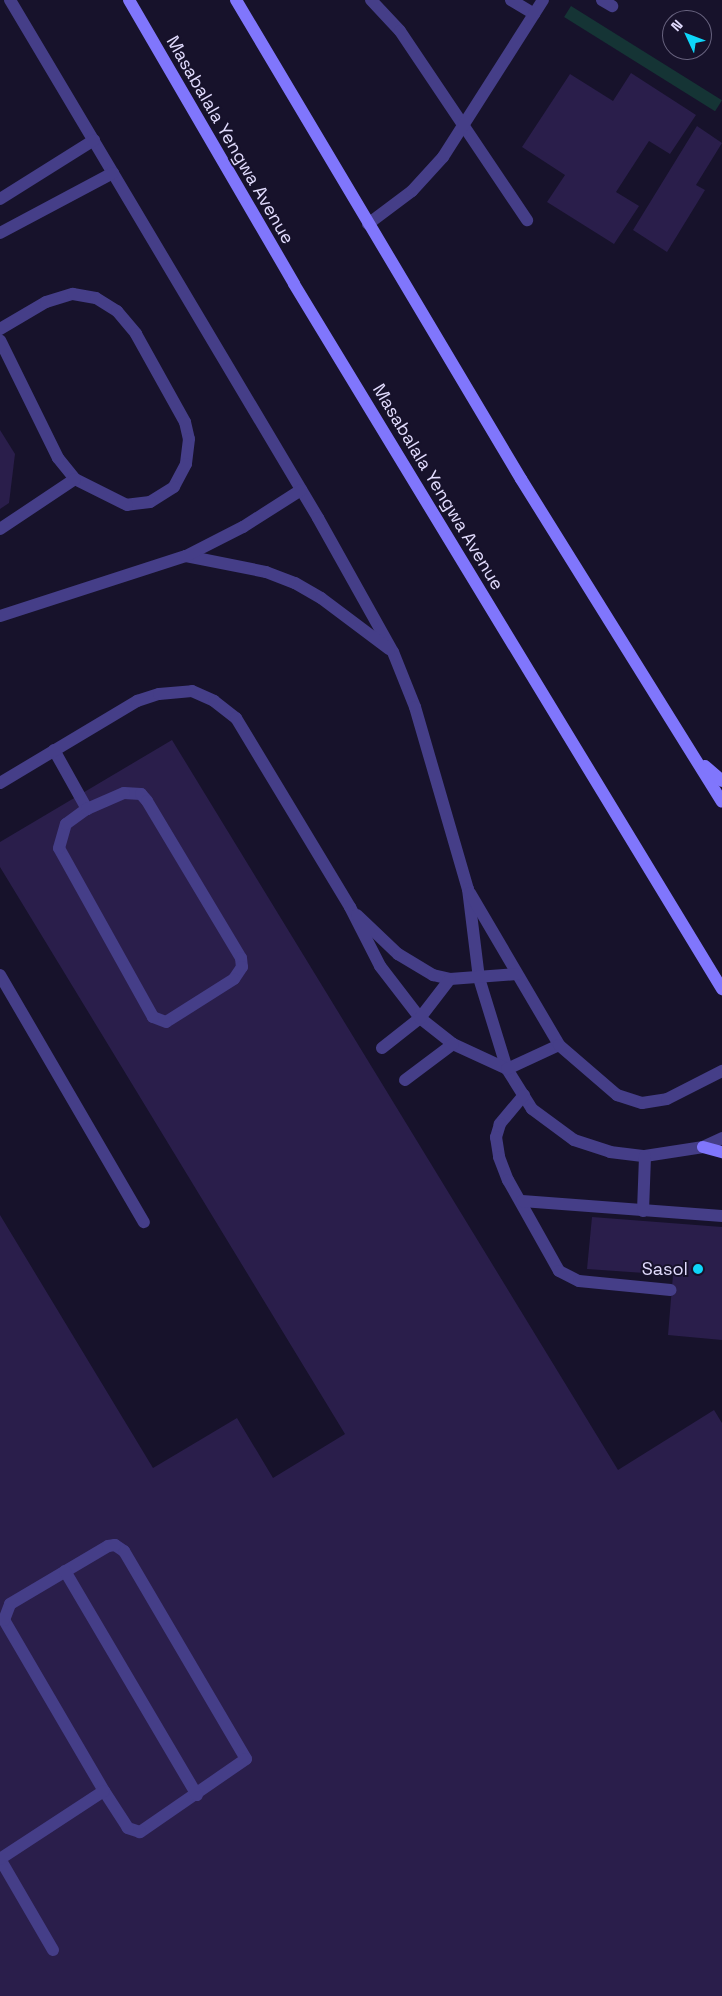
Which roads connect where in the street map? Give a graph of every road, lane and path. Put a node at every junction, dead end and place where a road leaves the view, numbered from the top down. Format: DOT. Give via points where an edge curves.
graph roads {
  1 [pos="10,0"];
  2 [pos="130,0"];
  3 [pos="236,0"];
  4 [pos="371,0"];
  5 [pos="511,0"];
  6 [pos="543,0"];
  7 [pos="534,14"];
  8 [pos="464,126"];
  9 [pos="94,140"];
  10 [pos="113,173"];
  11 [pos="0,199"];
  12 [pos="527,220"];
  13 [pos="368,224"];
  14 [pos="0,233"];
  15 [pos="0,329"];
  16 [pos="0,340"];
  17 [pos="76,479"];
  18 [pos="301,490"];
  19 [pos="0,529"];
  20 [pos="186,556"];
  21 [pos="0,616"];
  22 [pos="393,652"];
  23 [pos="54,750"];
  24 [pos="696,757"];
  25 [pos="722,781"];
  26 [pos="0,783"];
  27 [pos="722,802"];
  28 [pos="87,809"];
  29 [pos="468,889"];
  30 [pos="350,907"];
  31 [pos="517,974"];
  32 [pos="0,975"];
  33 [pos="479,978"];
  34 [pos="450,979"];
  35 [pos="722,989"];
  36 [pos="420,1018"];
  37 [pos="453,1044"];
  38 [pos="559,1045"];
  39 [pos="382,1048"];
  40 [pos="507,1068"];
  41 [pos="722,1071"];
  42 [pos="405,1080"];
  43 [pos="524,1095"];
  44 [pos="722,1138"];
  45 [pos="704,1147"];
  46 [pos="722,1152"];
  47 [pos="644,1156"];
  48 [pos="522,1201"];
  49 [pos="643,1210"];
  50 [pos="722,1216"];
  51 [pos="144,1222"];
  52 [pos="671,1290"];
  53 [pos="65,1571"];
  54 [pos="104,1791"];
  55 [pos="197,1795"];
  56 [pos="53,1950"];
  1 -- 9 [label="lane"];
  2 -- 35 [label="main road, Masabalala Yengwa Avenue" via="294,284"];
  3 -- 13 [label="main road"];
  4 -- 8 [label="lane" via="400,31"];
  5 -- 7 [label="lane"];
  6 -- 7 [label="lane"];
  7 -- 8 [label="lane"];
  8 -- 12 [label="lane"];
  8 -- 13 [label="lane" via="428,175"];
  9 -- 10 [label="lane"];
  9 -- 11 [label="lane"];
  10 -- 14 [label="lane"];
  10 -- 18 [label="lane"];
  13 -- 24 [label="main road" via="532,496"];
  15 -- 17 [label="lane" via="46,302 73,294 96,298 117,311 136,334 181,414 189,439 183,474 162,497 150,502 117,502"];
  16 -- 17 [label="lane" via="58,458"];
  17 -- 19 [label="lane"];
  18 -- 20 [label="lane" via="243,527"];
  18 -- 22 [label="lane"];
  20 -- 21 [label="lane"];
  20 -- 22 [label="lane" via="266,572 295,584 321,598"];
  22 -- 29 [label="lane" via="415,707"];
  23 -- 26 [label="lane"];
  23 -- 28 [label="lane"];
  23 -- 30 [label="lane" via="137,701 159,694 192,691 214,701 236,718"];
  24 -- 25 [label="main road"];
  24 -- 27 [label="main road"];
  28 -- 28 [label="lane" via="124,793 140,794 241,958 242,967 234,979 166,1022 153,1017 63,858 60,838 66,824"];
  29 -- 31 [label="lane"];
  29 -- 33 [label="lane"];
  30 -- 34 [label="lane" via="412,964"];
  30 -- 36 [label="lane" via="380,966"];
  31 -- 33 [label="lane"];
  31 -- 38 [label="lane"];
  32 -- 51 [label="lane"];
  33 -- 34 [label="lane"];
  33 -- 40 [label="lane"];
  34 -- 36 [label="lane"];
  36 -- 37 [label="lane"];
  36 -- 39 [label="lane"];
  37 -- 40 [label="lane"];
  37 -- 42 [label="lane"];
  38 -- 40 [label="lane"];
  38 -- 41 [label="lane" via="617,1095 642,1103 667,1099"];
  40 -- 43 [label="lane"];
  43 -- 47 [label="lane" via="532,1109 574,1140 610,1152"];
  43 -- 48 [label="lane" via="505,1114 496,1137 508,1180"];
  44 -- 45 [label="lane"];
  45 -- 46 [label="main road"];
  45 -- 47 [label="lane"];
  47 -- 49 [label="lane"];
  48 -- 49 [label="lane"];
  48 -- 52 [label="lane" via="559,1271 570,1278"];
  49 -- 50 [label="lane"];
  53 -- 54 [label="lane" via="10,1604 4,1620"];
  53 -- 55 [label="lane"];
  53 -- 55 [label="lane" via="108,1546 124,1551 245,1753 242,1765"];
  54 -- 55 [label="lane" via="128,1828 137,1832"];
  54 -- 56 [label="lane" via="0,1859"];
}
